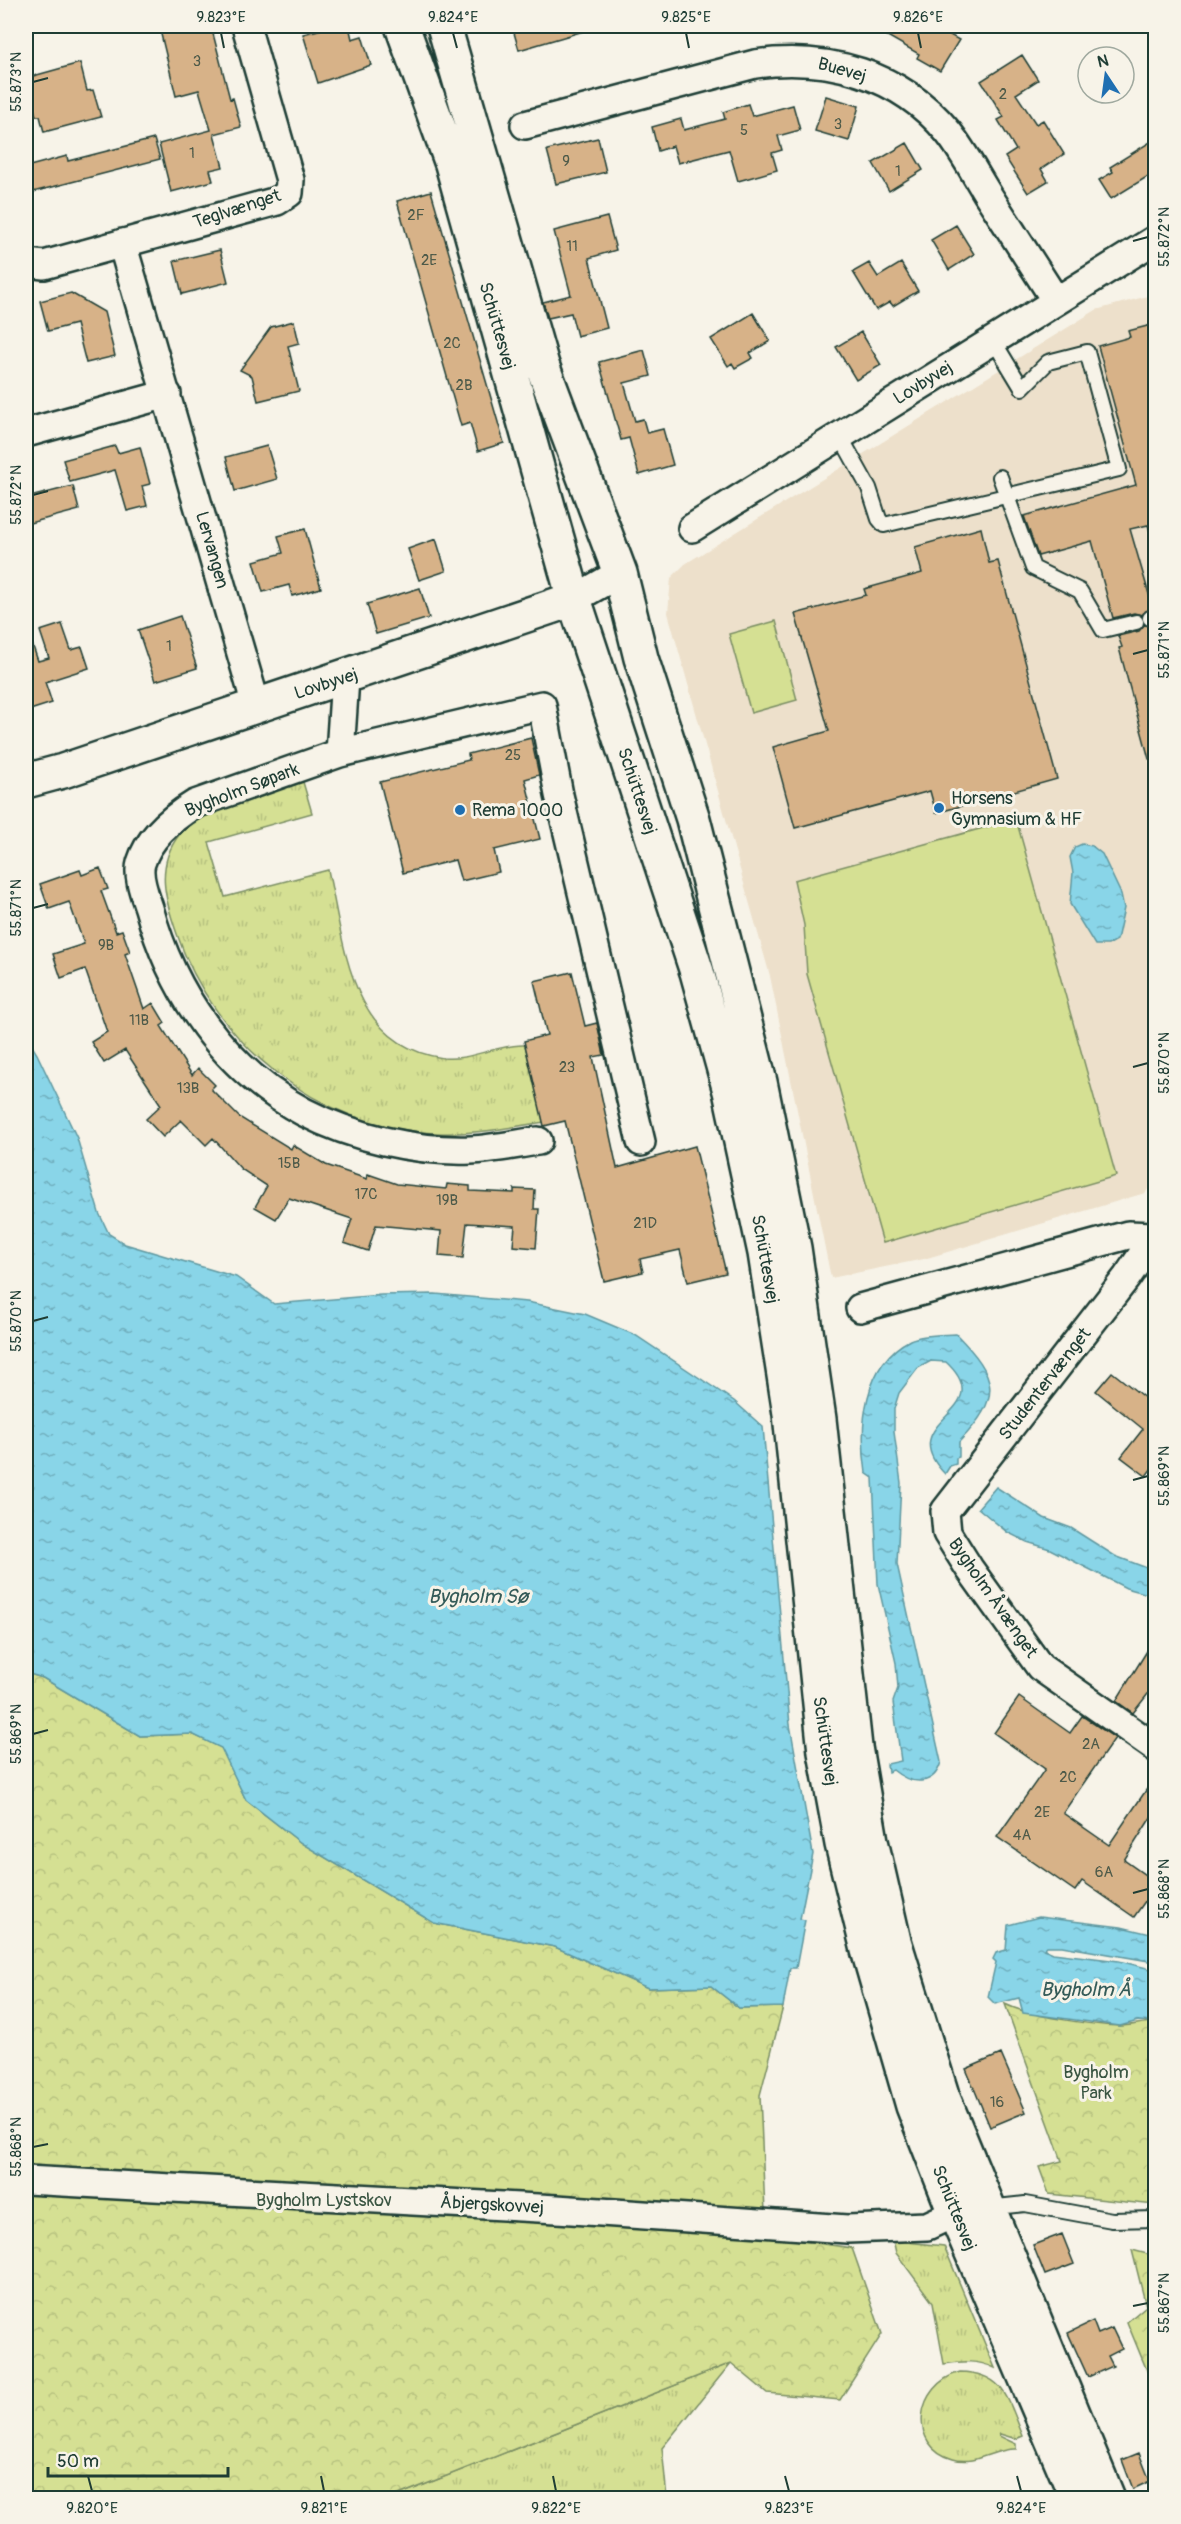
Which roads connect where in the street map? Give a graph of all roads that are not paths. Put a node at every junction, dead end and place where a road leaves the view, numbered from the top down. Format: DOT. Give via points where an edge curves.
graph roads {
  1 [pos="246,26"];
  2 [pos="402,26"];
  3 [pos="444,26"];
  4 [pos="525,125"];
  5 [pos="1155,239"];
  6 [pos="122,243"];
  7 [pos="26,263"];
  8 [pos="1056,301"];
  9 [pos="993,340"];
  10 [pos="167,394"];
  11 [pos="26,433"];
  12 [pos="839,434"];
  13 [pos="1000,477"];
  14 [pos="1007,497"];
  15 [pos="692,528"];
  16 [pos="620,573"];
  17 [pos="574,599"];
  18 [pos="1147,619"];
  19 [pos="345,678"];
  20 [pos="256,705"];
  21 [pos="340,753"];
  22 [pos="26,781"];
  23 [pos="538,1141"];
  24 [pos="641,1142"];
  25 [pos="1155,1235"];
  26 [pos="860,1308"];
  27 [pos="947,1533"];
  28 [pos="1155,1748"];
  29 [pos="26,2180"];
  30 [pos="988,2208"];
  31 [pos="955,2213"];
  32 [pos="1155,2219"];
  33 [pos="1077,2499"];
  34 [pos="1108,2499"];
  1 -- 6 [label="street, Teglvænget" via="290,180 289,193 277,201"];
  2 -- 17 [label="main road, Schüttesvej" via="452,164"];
  3 -- 16 [label="main road, Schüttesvej" via="542,365"];
  4 -- 8 [label="street, Buevej" via="755,64 786,60 851,68 923,108 948,133"];
  5 -- 8 [label="street, Lovbyvej"];
  6 -- 7 [label="street" via="44,265"];
  6 -- 10 [label="street, Lervangen"];
  8 -- 9 [label="street, Lovbyvej"];
  9 -- 12 [label="street, Lovbyvej"];
  9 -- 14 [label="lane" via="1022,388 1048,362 1087,352 1119,469"];
  10 -- 11 [label="street"];
  10 -- 20 [label="street, Lervangen"];
  12 -- 14 [label="lane" via="884,525"];
  12 -- 15 [label="street, Lovbyvej"];
  13 -- 14 [label="lane"];
  14 -- 18 [label="lane" via="1033,568 1080,591 1103,630"];
  16 -- 17 [label="street, Lovbyvej"];
  16 -- 30 [label="main road, Schüttesvej" via="641,658 696,831 759,1082 794,1248 819,1419 855,1747 871,1841 894,1941 942,2095"];
  17 -- 19 [label="main road, Lovbyvej"];
  17 -- 31 [label="main road, Schüttesvej" via="697,972 730,1091 765,1253 790,1414 825,1752 842,1844 913,2106"];
  19 -- 20 [label="main road, Lovbyvej"];
  19 -- 21 [label="street"];
  20 -- 22 [label="main road, Lovbyvej"];
  21 -- 23 [label="street, Bygholm Søpark" via="195,804 176,816 152,841 140,865 143,888 180,990 228,1053 259,1083 304,1112 356,1133 410,1146 470,1150"];
  21 -- 24 [label="street, Bygholm Søpark" via="542,705 559,795"];
  25 -- 26 [label="street, Studentervænget" via="1128,1235 1058,1248"];
  25 -- 27 [label="street, Studentervænget" via="1127,1277 945,1511"];
  27 -- 28 [label="street, Bygholm Åvænget" via="1040,1667"];
  29 -- 31 [label="street, Åbjergskovvej" via="847,2229 927,2226"];
  30 -- 32 [label="lane" via="1025,2204 1112,2220"];
  30 -- 34 [label="main road, Schüttesvej"];
  31 -- 33 [label="main road, Schüttesvej"];
}
